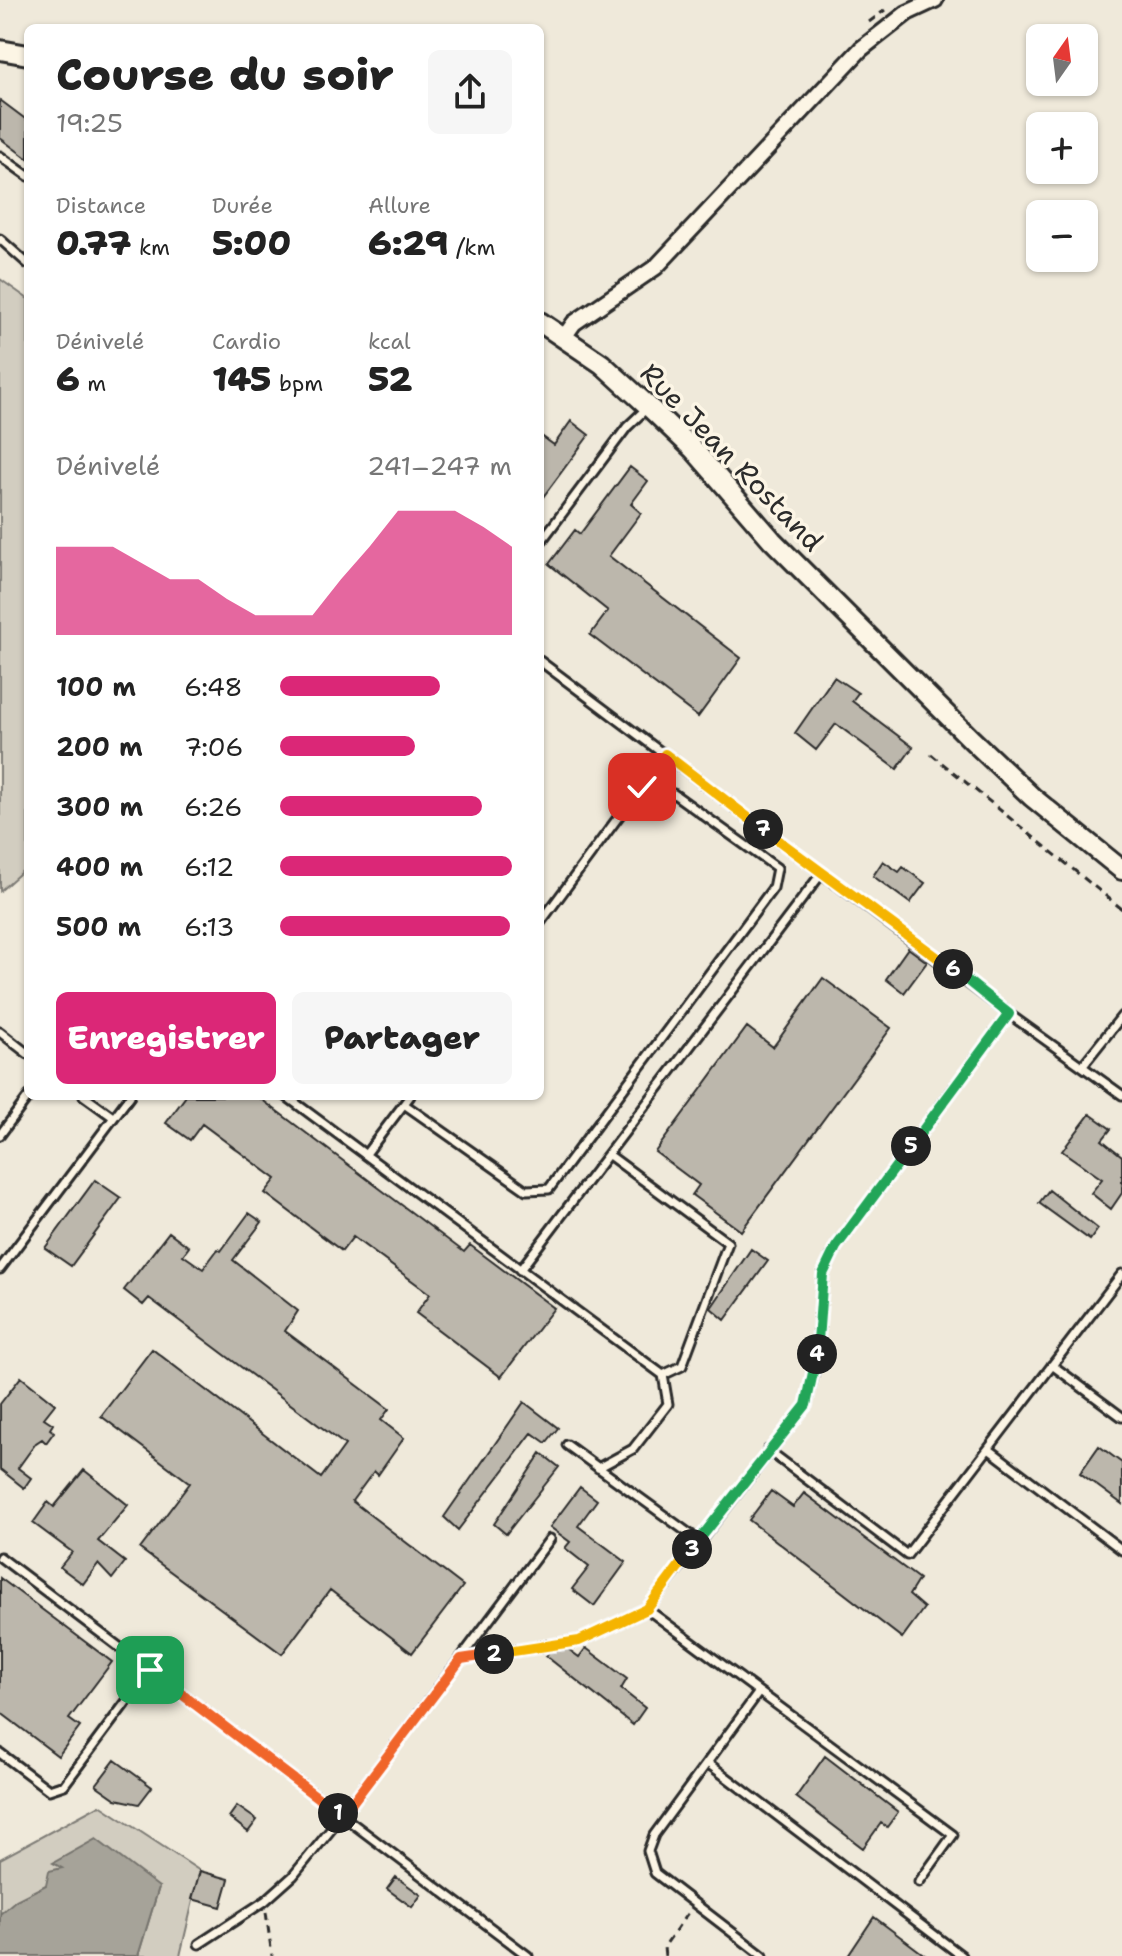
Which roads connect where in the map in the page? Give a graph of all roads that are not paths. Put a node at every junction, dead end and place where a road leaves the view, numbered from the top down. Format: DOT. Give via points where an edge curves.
graph roads {
  1 [pos="935,0"];
  2 [pos="0,50"];
  3 [pos="24,54"];
  4 [pos="0,156"];
  5 [pos="24,173"];
  6 [pos="0,239"];
  7 [pos="24,260"];
  8 [pos="544,324"];
  9 [pos="564,337"];
  10 [pos="648,406"];
  11 [pos="544,538"];
  12 [pos="544,664"];
  13 [pos="665,754"];
  14 [pos="642,787"];
  15 [pos="1122,870"];
  16 [pos="821,874"];
  17 [pos="544,918"];
  18 [pos="1009,1014"];
  19 [pos="1122,1016"];
  20 [pos="0,1032"];
  21 [pos="24,1051"];
  22 [pos="1082,1066"];
  23 [pos="1122,1095"];
  24 [pos="26,1100"];
  25 [pos="90,1100"];
  26 [pos="127,1100"];
  27 [pos="292,1100"];
  28 [pos="407,1100"];
  29 [pos="404,1104"];
  30 [pos="113,1117"];
  31 [pos="0,1135"];
  32 [pos="366,1154"];
  33 [pos="609,1155"];
  34 [pos="0,1269"];
  35 [pos="520,1270"];
  36 [pos="1122,1274"];
  37 [pos="1052,1365"];
  38 [pos="663,1375"];
  39 [pos="1122,1417"];
  40 [pos="567,1445"];
  41 [pos="768,1450"];
  42 [pos="990,1450"];
  43 [pos="598,1468"];
  44 [pos="550,1539"];
  45 [pos="698,1540"];
  46 [pos="1122,1550"];
  47 [pos="0,1557"];
  48 [pos="647,1609"];
  49 [pos="461,1659"];
  50 [pos="150,1670"];
  51 [pos="759,1692"];
  52 [pos="0,1753"];
  53 [pos="709,1764"];
  54 [pos="342,1816"];
  55 [pos="919,1882"];
  56 [pos="199,1944"];
  57 [pos="528,1956"];
  58 [pos="763,1956"];
  59 [pos="962,1956"];
  1 -- 9 [label="street" via="907,13 861,49 656,267 574,323"];
  2 -- 3 [label="street"];
  4 -- 5 [label="lane"];
  6 -- 7 [label="lane"];
  8 -- 9 [label="street, Rue Jean Rostand"];
  9 -- 10 [label="street, Rue Jean Rostand"];
  10 -- 11 [label="lane"];
  10 -- 15 [label="street, Rue Jean Rostand" via="772,540 1032,797"];
  12 -- 13 [label="lane"];
  13 -- 14 [label="lane"];
  13 -- 16 [label="lane"];
  14 -- 17 [label="lane"];
  14 -- 29 [label="lane" via="674,794 777,868 773,888 559,1177 549,1189 526,1190"];
  16 -- 18 [label="lane"];
  16 -- 33 [label="lane"];
  18 -- 22 [label="lane"];
  18 -- 41 [label="lane" via="836,1247 823,1274 816,1364 806,1405"];
  19 -- 22 [label="lane"];
  20 -- 21 [label="lane"];
  22 -- 23 [label="lane"];
  24 -- 31 [label="lane"];
  25 -- 30 [label="lane"];
  26 -- 30 [label="lane"];
  27 -- 32 [label="lane"];
  28 -- 29 [label="lane"];
  29 -- 32 [label="lane"];
  30 -- 34 [label="lane"];
  32 -- 35 [label="lane"];
  33 -- 35 [label="lane"];
  33 -- 38 [label="lane" via="728,1243 682,1366"];
  35 -- 38 [label="lane"];
  36 -- 37 [label="lane"];
  37 -- 39 [label="lane"];
  37 -- 42 [label="lane"];
  38 -- 43 [label="lane" via="668,1404 633,1449"];
  40 -- 43 [label="lane"];
  41 -- 42 [label="lane" via="907,1555"];
  41 -- 45 [label="lane"];
  42 -- 46 [label="lane"];
  43 -- 45 [label="lane"];
  44 -- 49 [label="lane"];
  45 -- 48 [label="lane"];
  47 -- 50 [label="lane"];
  48 -- 49 [label="lane" via="579,1641"];
  48 -- 51 [label="lane"];
  49 -- 54 [label="lane"];
  50 -- 52 [label="lane" via="64,1785 49,1790"];
  50 -- 54 [label="lane"];
  51 -- 53 [label="lane"];
  51 -- 55 [label="lane" via="953,1835"];
  53 -- 58 [label="lane" via="654,1835 648,1851 655,1873"];
  53 -- 59 [label="lane"];
  54 -- 56 [label="lane" via="293,1876"];
  54 -- 57 [label="lane"];
}
